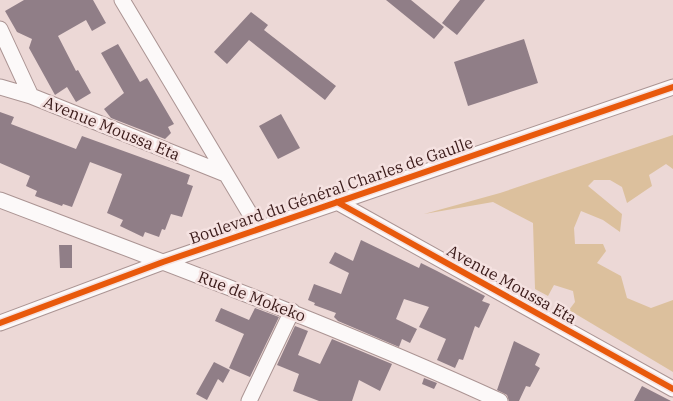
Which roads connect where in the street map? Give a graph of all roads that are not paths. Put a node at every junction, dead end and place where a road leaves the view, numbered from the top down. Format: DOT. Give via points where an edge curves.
graph roads {
  1 [pos="122,0"];
  2 [pos="0,29"];
  3 [pos="673,87"];
  4 [pos="0,88"];
  5 [pos="31,96"];
  6 [pos="223,172"];
  7 [pos="0,200"];
  8 [pos="337,202"];
  9 [pos="259,229"];
  10 [pos="163,262"];
  11 [pos="292,311"];
  12 [pos="0,323"];
  13 [pos="673,389"];
  14 [pos="249,401"];
  15 [pos="500,401"];
  1 -- 6 [label="street"];
  2 -- 5 [label="street"];
  3 -- 8 [label="street, Boulevard du Général Charles de Gaulle"];
  4 -- 5 [label="street, Avenue Moussa Eta"];
  5 -- 6 [label="street, Avenue Moussa Eta"];
  6 -- 9 [label="street"];
  7 -- 10 [label="street, Rue de Mokeko"];
  8 -- 9 [label="street, Boulevard du Général Charles de Gaulle"];
  8 -- 13 [label="street, Avenue Moussa Eta"];
  9 -- 10 [label="street, Boulevard du Général Charles de Gaulle"];
  10 -- 11 [label="street, Rue de Mokeko"];
  10 -- 12 [label="street, Boulevard du Général Charles de Gaulle"];
  11 -- 14 [label="street"];
  11 -- 15 [label="street, Rue de Mokeko"];
}
